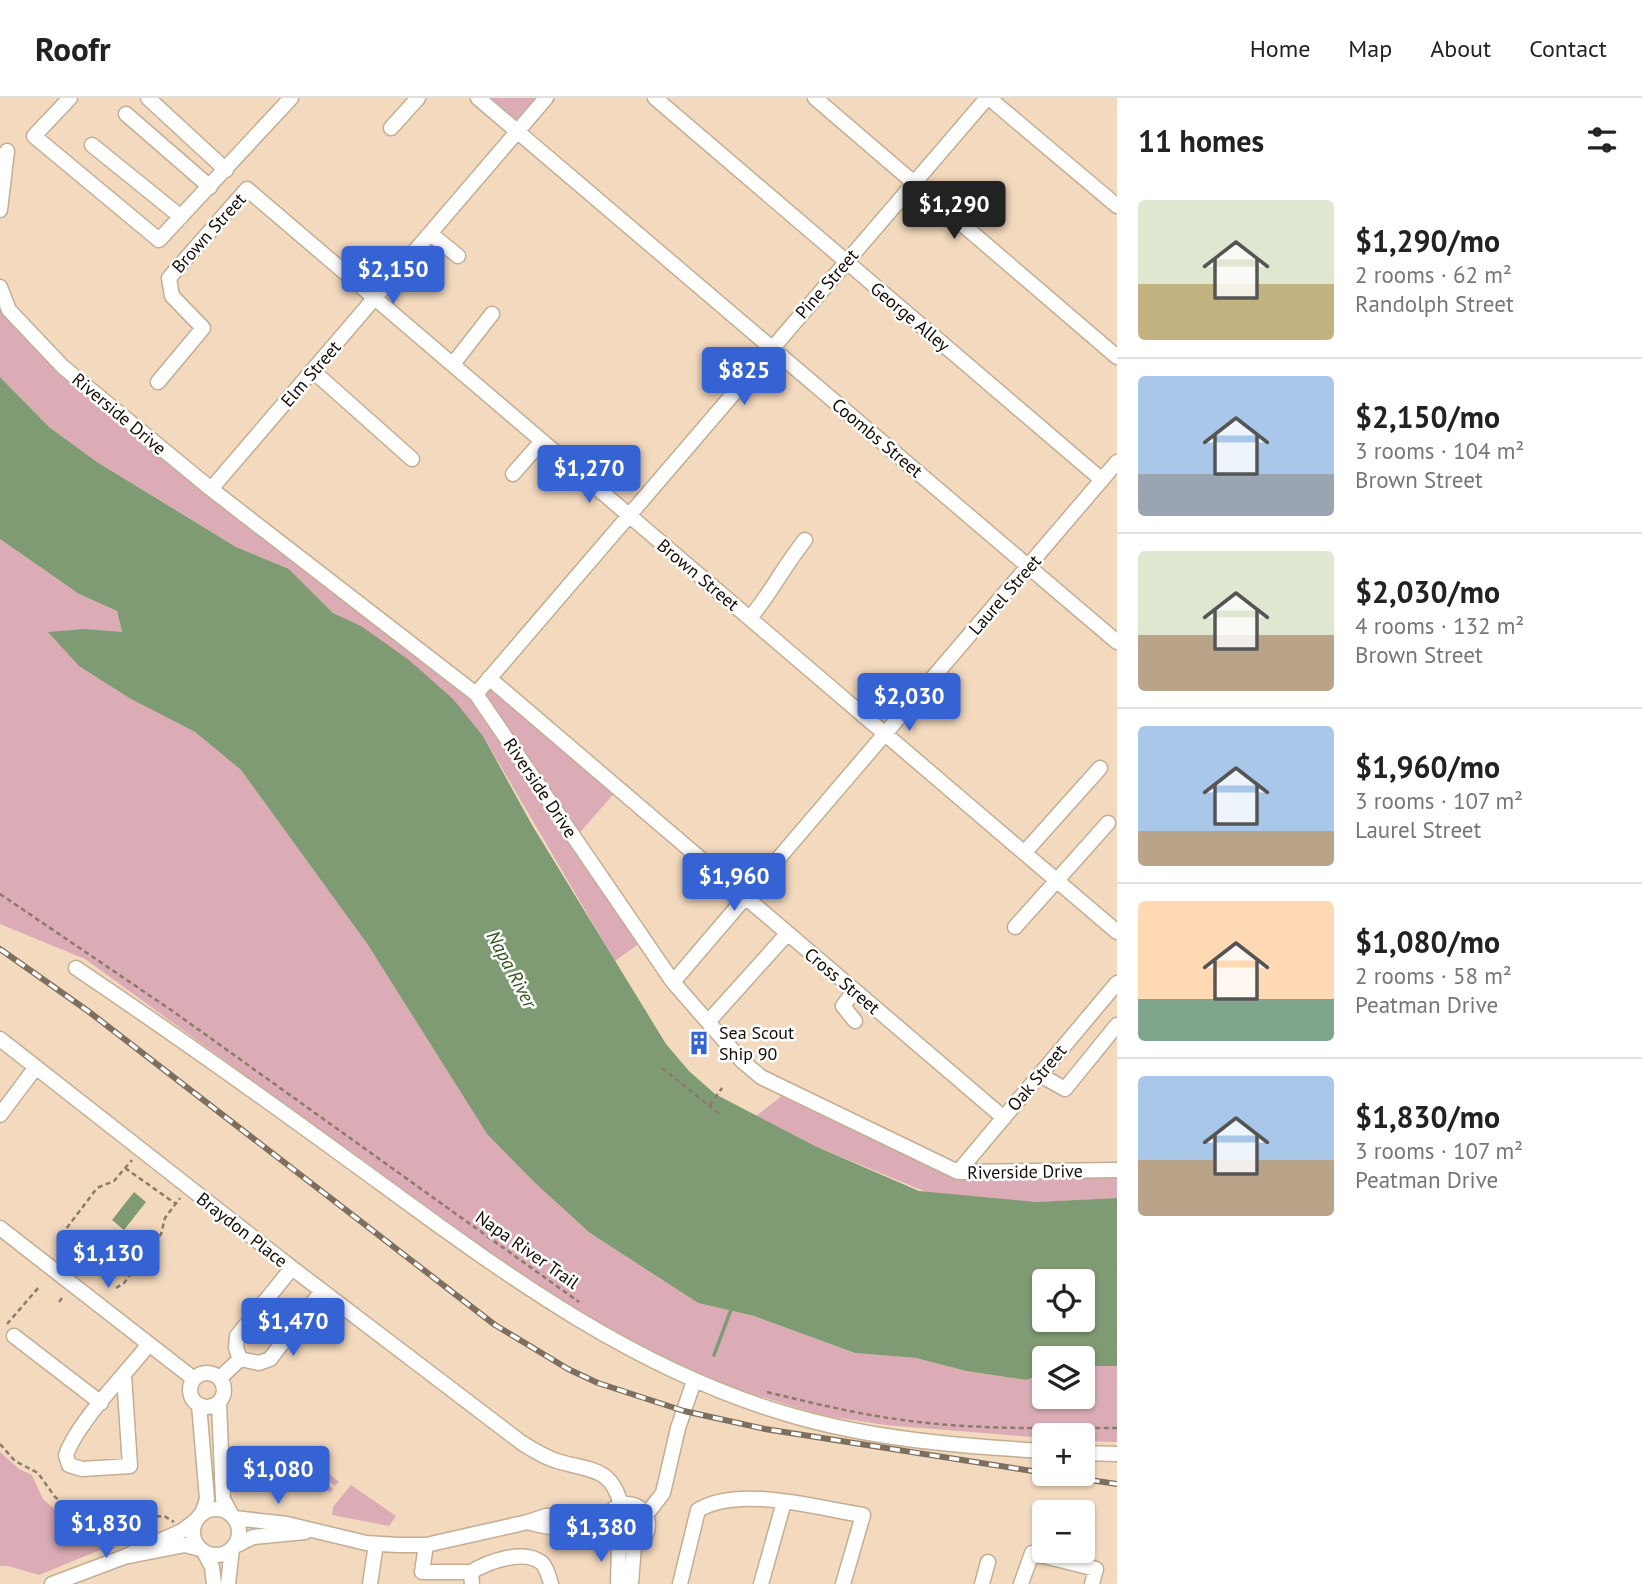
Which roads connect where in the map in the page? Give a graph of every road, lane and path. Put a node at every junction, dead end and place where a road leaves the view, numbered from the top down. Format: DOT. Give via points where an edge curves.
graph roads {
  1 [pos="70,98"];
  2 [pos="148,98"];
  3 [pos="291,98"];
  4 [pos="418,98"];
  5 [pos="478,98"];
  6 [pos="546,98"];
  7 [pos="655,98"];
  8 [pos="815,98"];
  9 [pos="988,98"];
  10 [pos="126,114"];
  11 [pos="391,128"];
  12 [pos="517,132"];
  13 [pos="92,145"];
  14 [pos="7,151"];
  15 [pos="226,170"];
  16 [pos="913,183"];
  17 [pos="210,187"];
  18 [pos="1117,206"];
  19 [pos="0,210"];
  20 [pos="181,217"];
  21 [pos="431,233"];
  22 [pos="457,256"];
  23 [pos="845,263"];
  24 [pos="0,289"];
  25 [pos="376,298"];
  26 [pos="492,314"];
  27 [pos="772,348"];
  28 [pos="1117,357"];
  29 [pos="453,364"];
  30 [pos="313,371"];
  31 [pos="158,382"];
  32 [pos="542,441"];
  33 [pos="412,459"];
  34 [pos="1117,462"];
  35 [pos="513,474"];
  36 [pos="1102,480"];
  37 [pos="211,489"];
  38 [pos="629,515"];
  39 [pos="805,540"];
  40 [pos="1028,567"];
  41 [pos="750,618"];
  42 [pos="1117,642"];
  43 [pos="489,678"];
  44 [pos="476,694"];
  45 [pos="885,734"];
  46 [pos="1100,768"];
  47 [pos="1108,823"];
  48 [pos="1024,853"];
  49 [pos="1056,881"];
  50 [pos="0,894"];
  51 [pos="744,898"];
  52 [pos="1015,927"];
  53 [pos="1117,932"];
  54 [pos="787,934"];
  55 [pos="76,968"];
  56 [pos="673,982"];
  57 [pos="1117,983"];
  58 [pos="854,991"];
  59 [pos="855,1021"];
  60 [pos="708,1022"];
  61 [pos="1117,1025"];
  62 [pos="1,1041"];
  63 [pos="36,1067"];
  64 [pos="662,1068"];
  65 [pos="1040,1075"];
  66 [pos="722,1088"];
  67 [pos="709,1106"];
  68 [pos="0,1115"];
  69 [pos="722,1116"];
  70 [pos="1004,1118"];
  71 [pos="140,1149"];
  72 [pos="125,1168"];
  73 [pos="1117,1170"];
  74 [pos="958,1172"];
  75 [pos="189,1188"];
  76 [pos="176,1204"];
  77 [pos="0,1228"];
  78 [pos="115,1230"];
  79 [pos="59,1243"];
  80 [pos="292,1268"];
  81 [pos="84,1271"];
  82 [pos="39,1287"];
  83 [pos="116,1288"];
  84 [pos="322,1291"];
  85 [pos="62,1298"];
  86 [pos="59,1302"];
  87 [pos="584,1306"];
  88 [pos="0,1324"];
  89 [pos="14,1336"];
  90 [pos="149,1344"];
  91 [pos="240,1359"];
  92 [pos="124,1375"];
  93 [pos="220,1378"];
  94 [pos="194,1379"];
  95 [pos="694,1381"];
  96 [pos="763,1391"];
  97 [pos="101,1403"];
  98 [pos="219,1403"];
  99 [pos="200,1405"];
  100 [pos="1117,1428"];
  101 [pos="0,1444"];
  102 [pos="1032,1450"];
  103 [pos="1095,1453"];
  104 [pos="1117,1454"];
  105 [pos="784,1502"];
  106 [pos="621,1505"];
  107 [pos="646,1515"];
  108 [pos="233,1516"];
  109 [pos="199,1517"];
  110 [pos="607,1517"];
  111 [pos="528,1522"];
  112 [pos="177,1524"];
  113 [pos="310,1532"];
  114 [pos="620,1542"];
  115 [pos="376,1544"];
  116 [pos="425,1545"];
  117 [pos="233,1548"];
  118 [pos="202,1550"];
  119 [pos="124,1557"];
  120 [pos="988,1562"];
  121 [pos="423,1578"];
  122 [pos="471,1578"];
  123 [pos="52,1584"];
  124 [pos="214,1584"];
  125 [pos="228,1584"];
  126 [pos="370,1584"];
  127 [pos="551,1584"];
  128 [pos="618,1584"];
  129 [pos="631,1584"];
  130 [pos="680,1584"];
  131 [pos="761,1584"];
  132 [pos="843,1584"];
  133 [pos="982,1584"];
  134 [pos="1021,1584"];
  135 [pos="1092,1584"];
  1 -- 20 [label="street" via="34,136 159,240"];
  2 -- 15 [label="street"];
  3 -- 15 [label="street"];
  4 -- 11 [label="street"];
  5 -- 12 [label="street, Coombs Street"];
  6 -- 12 [label="street, Elm Street"];
  7 -- 23 [label="street, George Alley"];
  8 -- 16 [label="street"];
  9 -- 16 [label="street, Pine Street"];
  9 -- 18 [label="street"];
  10 -- 17 [label="street"];
  12 -- 21 [label="street, Elm Street"];
  12 -- 27 [label="street, Coombs Street"];
  13 -- 20 [label="street"];
  14 -- 19 [label="street"];
  15 -- 17 [label="street"];
  16 -- 23 [label="street, Pine Street"];
  16 -- 28 [label="street"];
  17 -- 20 [label="street"];
  21 -- 22 [label="street"];
  21 -- 25 [label="street, Elm Street"];
  23 -- 27 [label="street, Pine Street"];
  23 -- 36 [label="street, George Alley"];
  24 -- 37 [label="street, Riverside Drive" via="9,310 63,367"];
  25 -- 29 [label="street, Brown Street"];
  25 -- 30 [label="street, Elm Street"];
  25 -- 31 [label="street, Brown Street" via="247,190 169,278 172,296 203,328"];
  26 -- 29 [label="street"];
  27 -- 38 [label="street, Pine Street"];
  27 -- 40 [label="street, Coombs Street"];
  29 -- 32 [label="street, Brown Street"];
  30 -- 33 [label="street"];
  30 -- 37 [label="street, Elm Street"];
  32 -- 35 [label="street"];
  32 -- 38 [label="street, Brown Street"];
  34 -- 36 [label="street, Laurel Street"];
  36 -- 40 [label="street, Laurel Street"];
  37 -- 44 [label="street, Riverside Drive"];
  38 -- 41 [label="street, Brown Street"];
  38 -- 43 [label="street, Pine Street"];
  39 -- 41 [label="street" via="781,569 775,589"];
  40 -- 42 [label="street, Coombs Street"];
  40 -- 45 [label="street, Laurel Street"];
  41 -- 45 [label="street, Brown Street"];
  43 -- 44 [label="street, Pine Street"];
  43 -- 51 [label="street, Cross Street"];
  44 -- 56 [label="street, Riverside Drive"];
  45 -- 48 [label="street, Brown Street"];
  45 -- 51 [label="street, Laurel Street"];
  46 -- 48 [label="street"];
  47 -- 49 [label="street"];
  48 -- 49 [label="street, Brown Street"];
  49 -- 52 [label="street"];
  49 -- 53 [label="street, Brown Street"];
  50 -- 87 [label="path, Napa River Trail" via="174,1012"];
  51 -- 54 [label="street, Cross Street"];
  51 -- 56 [label="street, Laurel Street"];
  54 -- 58 [label="street, Cross Street"];
  54 -- 60 [label="street"];
  55 -- 95 [label="street" via="554,1307"];
  56 -- 60 [label="street, Riverside Drive"];
  57 -- 65 [label="street, Oak Street"];
  58 -- 59 [label="street" via="843,1006"];
  58 -- 70 [label="street, Cross Street"];
  60 -- 74 [label="street, Riverside Drive" via="761,1077"];
  61 -- 65 [label="street" via="1065,1089"];
  62 -- 63 [label="street, Braydon Place"];
  63 -- 68 [label="street"];
  63 -- 71 [label="street, Braydon Place"];
  64 -- 67 [label="path"];
  65 -- 70 [label="street, Oak Street"];
  66 -- 67 [label="path"];
  67 -- 69 [label="path"];
  70 -- 74 [label="street, Oak Street"];
  71 -- 72 [label="path"];
  71 -- 75 [label="street, Braydon Place"];
  72 -- 76 [label="path"];
  72 -- 79 [label="path" via="114,1181 97,1188"];
  73 -- 74 [label="street, Riverside Drive"];
  75 -- 76 [label="path"];
  75 -- 80 [label="street, Braydon Place"];
  76 -- 83 [label="path" via="165,1218 161,1234"];
  77 -- 90 [label="street"];
  78 -- 81 [label="path"];
  80 -- 84 [label="street, Braydon Place"];
  80 -- 91 [label="street" via="237,1336"];
  82 -- 88 [label="path" via="12,1320"];
  84 -- 91 [label="street" via="270,1359 259,1363"];
  84 -- 106 [label="street, Braydon Place" via="522,1443 550,1458 607,1477"];
  85 -- 86 [label="path"];
  89 -- 97 [label="street"];
  90 -- 92 [label="street"];
  90 -- 94 [label="street"];
  91 -- 93 [label="street"];
  92 -- 97 [label="street"];
  92 -- 97 [label="street" via="130,1466 75,1468 67,1462 67,1451"];
  93 -- 94 [label="street" via="207,1372"];
  93 -- 98 [label="street" via="224,1394"];
  94 -- 99 [label="street" via="190,1391"];
  95 -- 102 [label="street" via="788,1415 840,1427 931,1442"];
  95 -- 107 [label="street" via="663,1493"];
  96 -- 100 [label="path" via="904,1421 1004,1428"];
  98 -- 99 [label="street"];
  98 -- 108 [label="street" via="223,1499"];
  99 -- 109 [label="street" via="207,1499"];
  101 -- 112 [label="path" via="15,1461 38,1473 55,1497 85,1520 164,1516"];
  103 -- 104 [label="street"];
  105 -- 130 [label="street" via="735,1498 698,1510"];
  105 -- 131 [label="street"];
  105 -- 132 [label="street" via="863,1515"];
  106 -- 107 [label="street" via="635,1506"];
  106 -- 110 [label="street"];
  107 -- 114 [label="street" via="647,1533"];
  108 -- 109 [label="street" via="217,1508"];
  108 -- 113 [label="street"];
  108 -- 117 [label="street" via="240,1532"];
  109 -- 118 [label="street" via="194,1537"];
  109 -- 119 [label="street" via="182,1531"];
  110 -- 111 [label="street" via="546,1517"];
  110 -- 114 [label="street"];
  111 -- 114 [label="street" via="549,1529 585,1529"];
  111 -- 116 [label="street"];
  113 -- 115 [label="street"];
  113 -- 117 [label="street" via="253,1537"];
  114 -- 128 [label="street"];
  114 -- 129 [label="street"];
  115 -- 116 [label="street"];
  115 -- 126 [label="street"];
  116 -- 121 [label="street"];
  117 -- 118 [label="street" via="218,1555"];
  117 -- 125 [label="street"];
  118 -- 119 [label="street" via="186,1545"];
  118 -- 124 [label="street" via="212,1567"];
  119 -- 123 [label="street"];
  120 -- 133 [label="street"];
  121 -- 122 [label="street"];
  122 -- 127 [label="street" via="484,1565 533,1558 544,1565"];
  134 -- 135 [label="street" via="1032,1553 1096,1569"];
}
